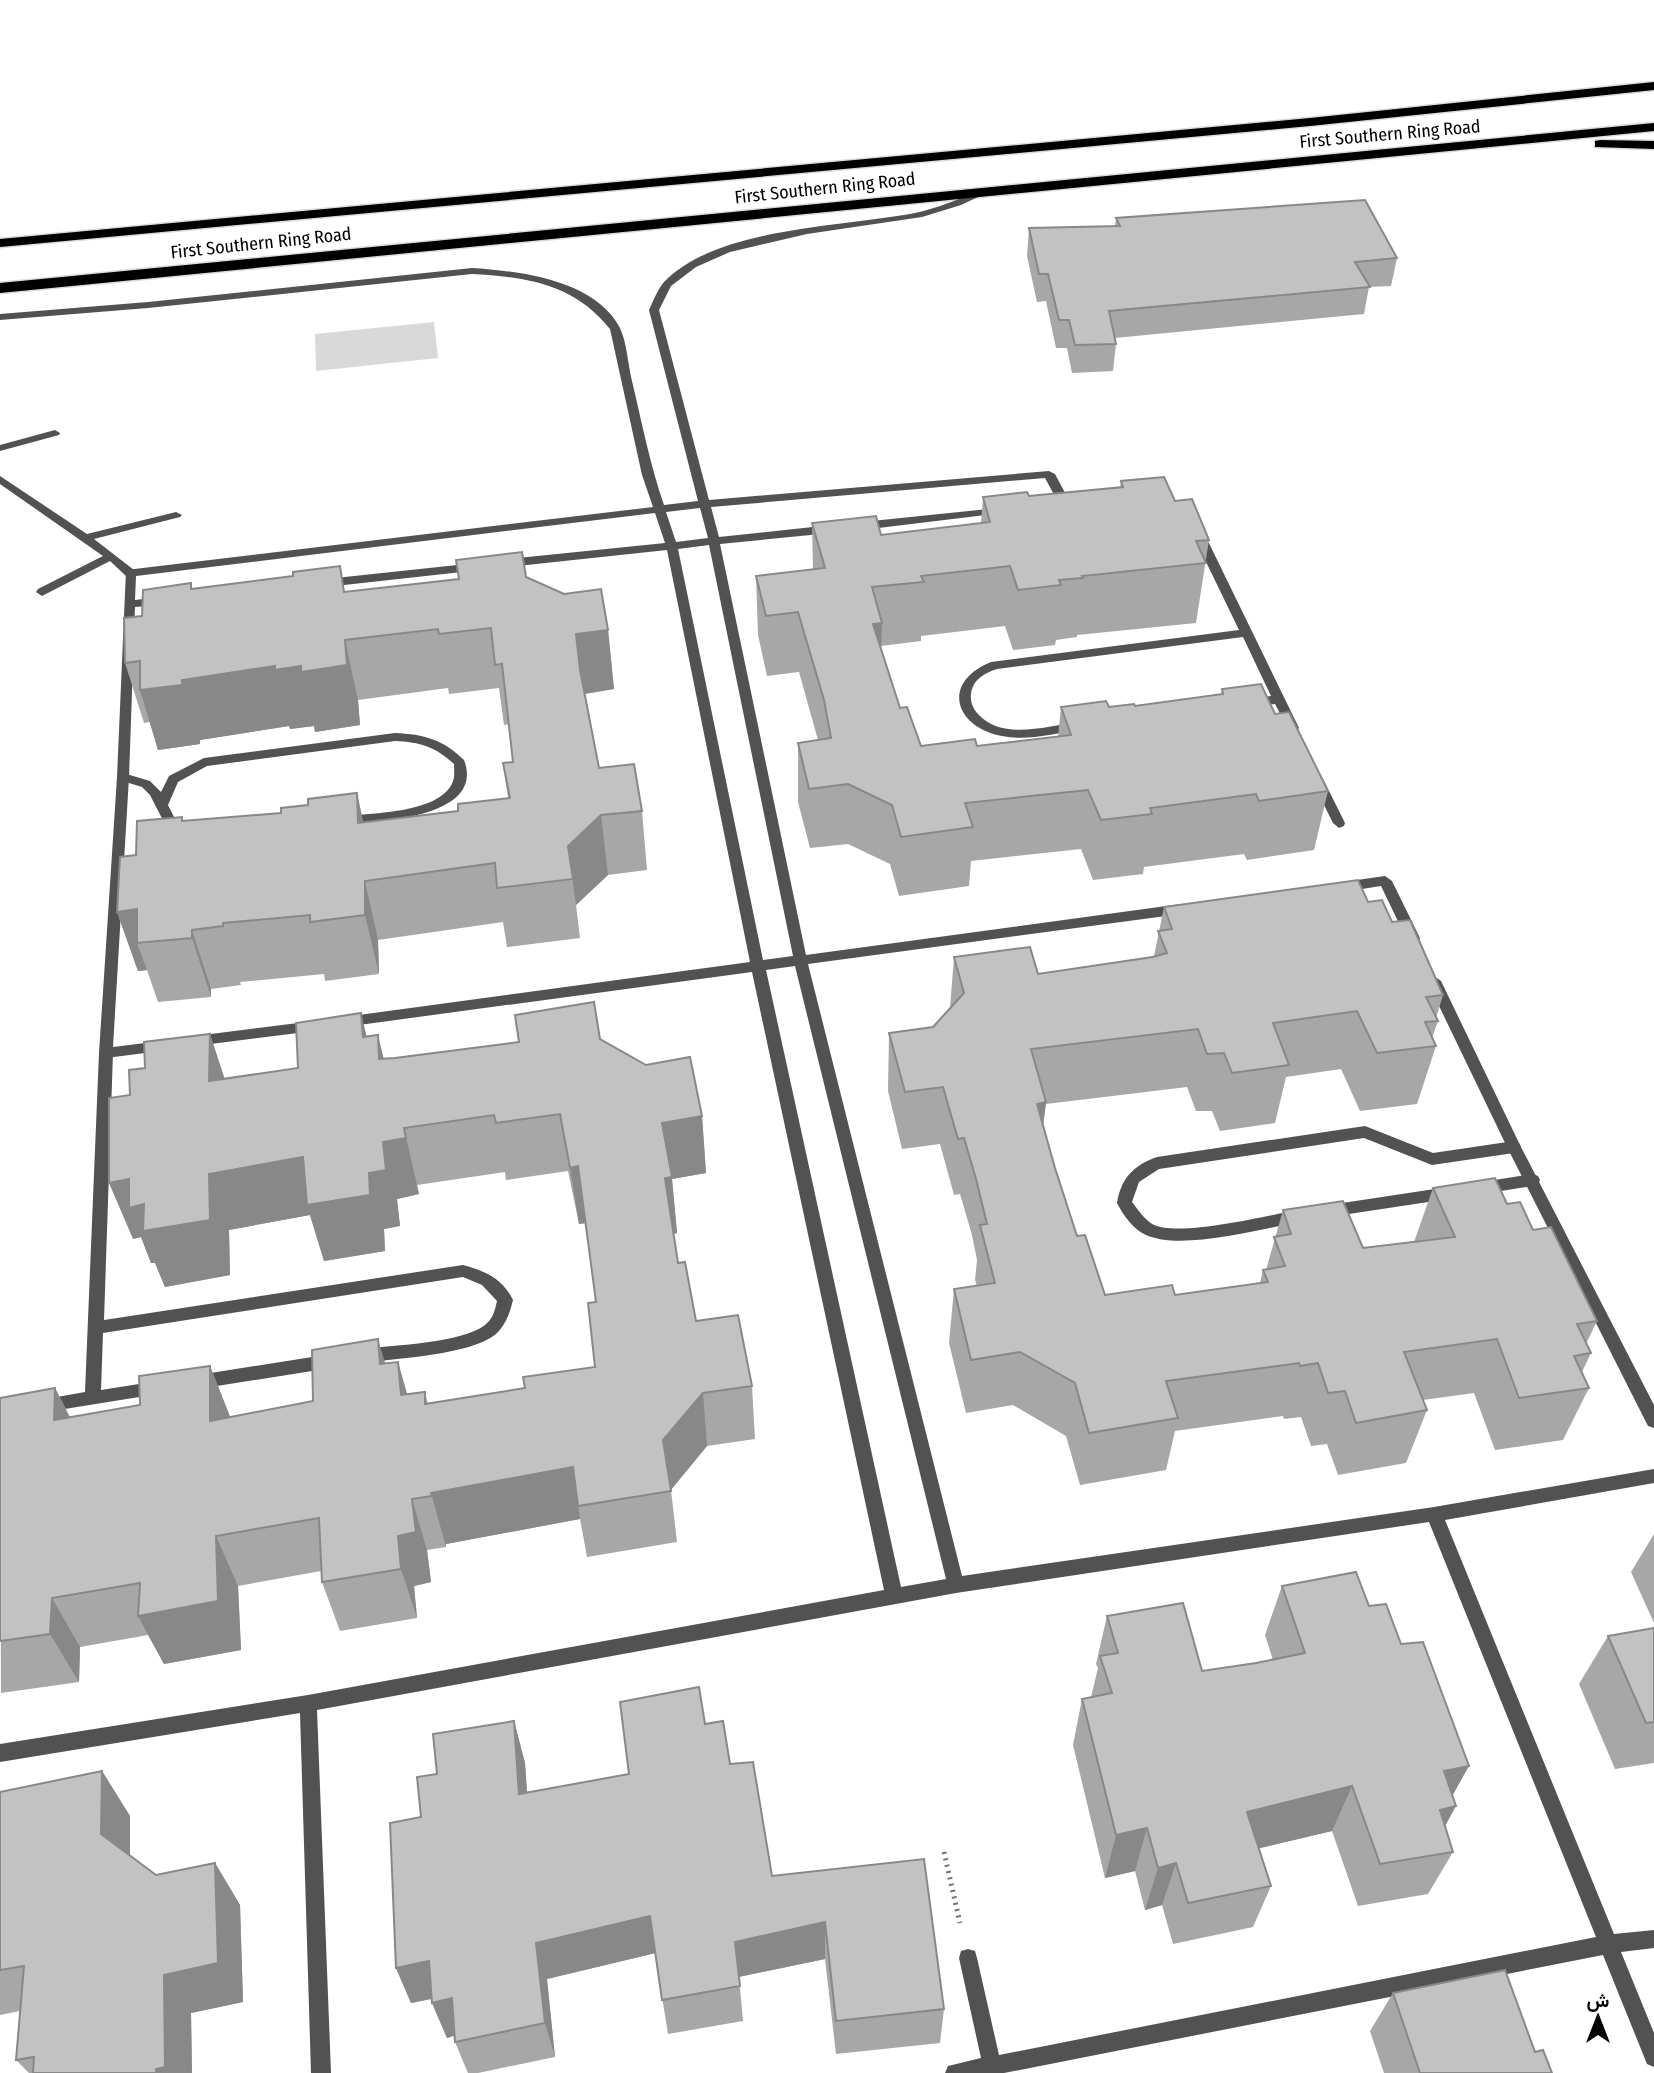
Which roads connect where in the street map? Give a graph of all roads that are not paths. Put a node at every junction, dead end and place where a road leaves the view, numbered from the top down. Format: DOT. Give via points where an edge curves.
graph roads {
  1 [pos="1654,86"];
  2 [pos="1654,127"];
  3 [pos="1507,143"];
  4 [pos="1654,145"];
  5 [pos="984,192"];
  6 [pos="0,243"];
  7 [pos="0,288"];
  8 [pos="0,317"];
  9 [pos="55,433"];
  10 [pos="0,448"];
  11 [pos="0,479"];
  12 [pos="704,504"];
  13 [pos="1052,506"];
  14 [pos="660,510"];
  15 [pos="1011,510"];
  16 [pos="176,515"];
  17 [pos="1194,522"];
  18 [pos="85,538"];
  19 [pos="714,541"];
  20 [pos="672,546"];
  21 [pos="111,555"];
  22 [pos="130,573"];
  23 [pos="311,585"];
  24 [pos="42,592"];
  25 [pos="172,600"];
  26 [pos="131,604"];
  27 [pos="1245,633"];
  28 [pos="1279,699"];
  29 [pos="1238,704"];
  30 [pos="1089,724"];
  31 [pos="1297,736"];
  32 [pos="1315,774"];
  33 [pos="123,777"];
  34 [pos="162,805"];
  35 [pos="335,822"];
  36 [pos="1339,823"];
  37 [pos="189,838"];
  38 [pos="1331,888"];
  39 [pos="1195,907"];
  40 [pos="801,962"];
  41 [pos="758,967"];
  42 [pos="106,1053"];
  43 [pos="1514,1147"];
  44 [pos="1533,1180"];
  45 [pos="96,1328"];
  46 [pos="93,1398"];
  47 [pos="27,1409"];
  48 [pos="1654,1421"];
  49 [pos="1654,1476"];
  50 [pos="1434,1514"];
  51 [pos="956,1585"];
  52 [pos="894,1597"];
  53 [pos="308,1703"];
  54 [pos="0,1754"];
  55 [pos="1654,1939"];
  56 [pos="1609,1944"];
  57 [pos="968,1958"];
  58 [pos="1654,2057"];
  59 [pos="992,2066"];
  60 [pos="321,2073"];
  61 [pos="955,2073"];
  1 -- 6 [label="highway, First Southern Ring Road" via="1282,125"];
  2 -- 3 [label="highway, First Southern Ring Road"];
  3 -- 4 [label="highway"];
  3 -- 5 [label="highway, First Southern Ring Road"];
  5 -- 7 [label="highway, First Southern Ring Road"];
  5 -- 12 [label="street" via="916,215 746,244 695,261 664,285 654,310 656,323"];
  8 -- 14 [label="street" via="472,271 545,281 576,293 599,309 615,329"];
  9 -- 10 [label="street"];
  11 -- 18 [label="street"];
  12 -- 13 [label="street" via="1048,474 1072,503"];
  12 -- 14 [label="street"];
  12 -- 19 [label="street"];
  14 -- 20 [label="street"];
  14 -- 22 [label="street"];
  15 -- 19 [label="street"];
  16 -- 18 [label="street"];
  17 -- 27 [label="street"];
  18 -- 21 [label="street"];
  19 -- 20 [label="street"];
  19 -- 40 [label="street"];
  20 -- 23 [label="street"];
  20 -- 41 [label="street"];
  21 -- 22 [label="street"];
  21 -- 24 [label="street"];
  22 -- 26 [label="street"];
  25 -- 26 [label="street"];
  26 -- 33 [label="street"];
  27 -- 28 [label="street"];
  27 -- 30 [label="street" via="995,665 977,673 963,699 979,723 998,732 1021,734"];
  28 -- 29 [label="street"];
  28 -- 31 [label="street"];
  32 -- 36 [label="street"];
  33 -- 34 [label="street" via="146,783"];
  33 -- 42 [label="street"];
  34 -- 35 [label="street" via="173,779 204,762 396,737 427,738 460,763 460,781 449,797 430,809"];
  34 -- 37 [label="street" via="176,833"];
  38 -- 43 [label="street" via="1385,881"];
  39 -- 40 [label="street"];
  40 -- 41 [label="street"];
  40 -- 51 [label="street"];
  41 -- 42 [label="street"];
  41 -- 52 [label="street"];
  42 -- 45 [label="street"];
  43 -- 44 [label="street"];
  43 -- 44 [label="street" via="1432,1159 1365,1132 1157,1163 1137,1171 1126,1185 1124,1203 1135,1219 1155,1232 1183,1234"];
  44 -- 48 [label="street"];
  45 -- 46 [label="street"];
  45 -- 46 [label="street" via="463,1271 498,1287 505,1300 501,1318 488,1331 469,1339"];
  46 -- 47 [label="street"];
  49 -- 50 [label="street"];
  50 -- 51 [label="street"];
  50 -- 56 [label="street"];
  51 -- 52 [label="street"];
  52 -- 53 [label="street"];
  53 -- 54 [label="street"];
  53 -- 60 [label="street"];
  55 -- 56 [label="street"];
  56 -- 58 [label="street"];
  56 -- 59 [label="street"];
  57 -- 59 [label="street"];
  59 -- 61 [label="street"];
}
